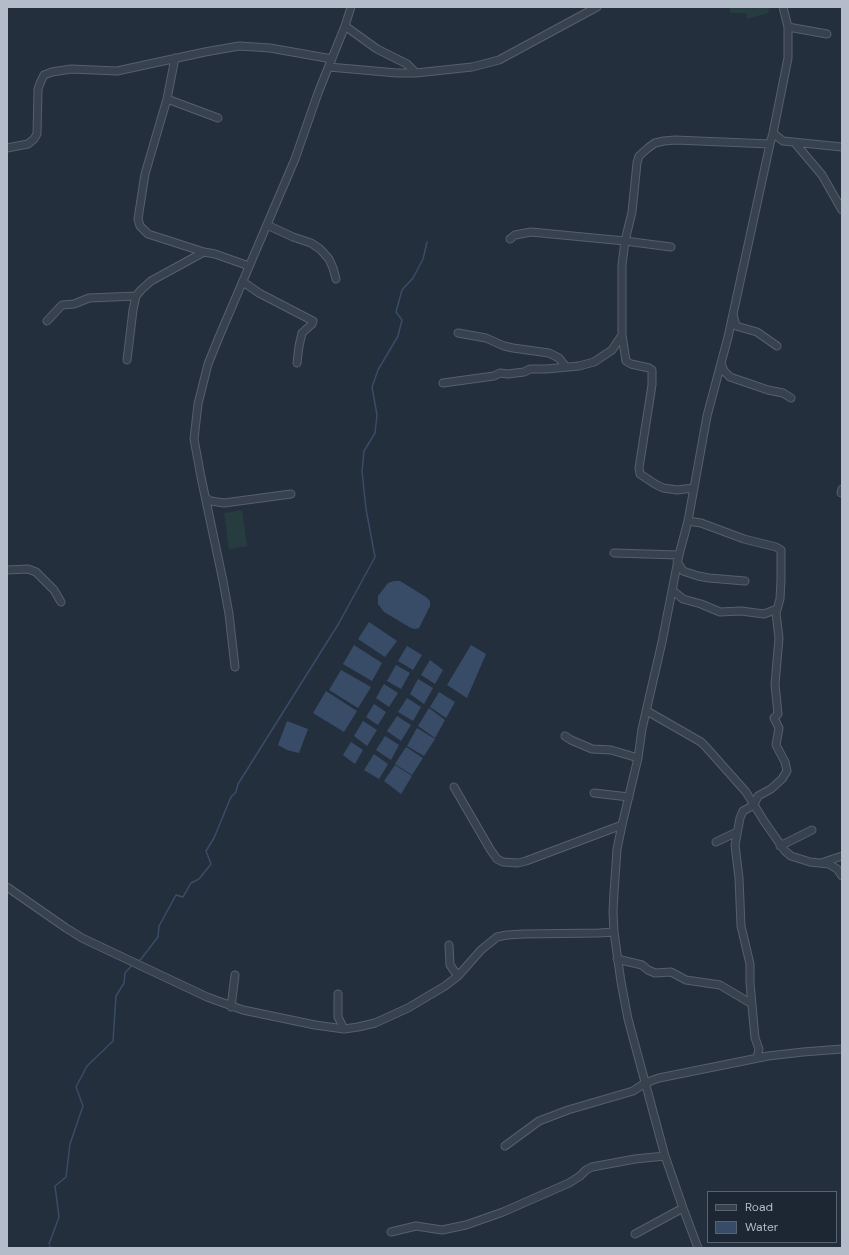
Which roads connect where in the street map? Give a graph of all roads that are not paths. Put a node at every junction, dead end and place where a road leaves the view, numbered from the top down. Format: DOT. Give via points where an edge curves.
graph roads {
  1 [pos="351,7"];
  2 [pos="597,7"];
  3 [pos="783,7"];
  4 [pos="345,26"];
  5 [pos="788,27"];
  6 [pos="827,34"];
  7 [pos="175,58"];
  8 [pos="332,59"];
  9 [pos="329,68"];
  10 [pos="416,73"];
  11 [pos="167,100"];
  12 [pos="218,118"];
  13 [pos="773,133"];
  14 [pos="795,143"];
  15 [pos="770,144"];
  16 [pos="842,147"];
  17 [pos="7,148"];
  18 [pos="842,210"];
  19 [pos="267,225"];
  20 [pos="510,239"];
  21 [pos="625,241"];
  22 [pos="670,247"];
  23 [pos="204,252"];
  24 [pos="249,266"];
  25 [pos="336,279"];
  26 [pos="243,281"];
  27 [pos="136,296"];
  28 [pos="733,312"];
  29 [pos="47,321"];
  30 [pos="458,333"];
  31 [pos="622,335"];
  32 [pos="777,346"];
  33 [pos="127,360"];
  34 [pos="298,363"];
  35 [pos="721,363"];
  36 [pos="566,367"];
  37 [pos="443,383"];
  38 [pos="791,398"];
  39 [pos="694,488"];
  40 [pos="291,494"];
  41 [pos="206,498"];
  42 [pos="688,521"];
  43 [pos="614,553"];
  44 [pos="678,559"];
  45 [pos="7,570"];
  46 [pos="745,581"];
  47 [pos="672,590"];
  48 [pos="61,602"];
  49 [pos="776,609"];
  50 [pos="235,667"];
  51 [pos="647,710"];
  52 [pos="565,736"];
  53 [pos="638,758"];
  54 [pos="454,787"];
  55 [pos="594,793"];
  56 [pos="629,797"];
  57 [pos="754,804"];
  58 [pos="622,825"];
  59 [pos="812,830"];
  60 [pos="737,832"];
  61 [pos="716,842"];
  62 [pos="780,846"];
  63 [pos="842,856"];
  64 [pos="823,862"];
  65 [pos="842,876"];
  66 [pos="7,887"];
  67 [pos="614,932"];
  68 [pos="449,945"];
  69 [pos="617,959"];
  70 [pos="235,975"];
  71 [pos="458,976"];
  72 [pos="338,994"];
  73 [pos="752,1004"];
  74 [pos="231,1007"];
  75 [pos="344,1029"];
  76 [pos="759,1050"];
  77 [pos="842,1050"];
  78 [pos="772,1055"];
  79 [pos="757,1058"];
  80 [pos="645,1083"];
  81 [pos="505,1146"];
  82 [pos="665,1156"];
  83 [pos="683,1208"];
  84 [pos="391,1232"];
  85 [pos="635,1234"];
  86 [pos="696,1247"];
  1 -- 4 [label="street"];
  2 -- 10 [label="street" via="499,60 472,67"];
  3 -- 5 [label="street"];
  4 -- 8 [label="street"];
  4 -- 10 [label="street" via="377,49 407,64"];
  5 -- 6 [label="street"];
  5 -- 13 [label="street" via="788,58"];
  7 -- 8 [label="street" via="225,48 251,46"];
  7 -- 11 [label="street"];
  7 -- 17 [label="street" via="117,71 58,70 44,75 38,89 37,134 31,143"];
  8 -- 9 [label="street"];
  9 -- 10 [label="street"];
  9 -- 19 [label="street"];
  11 -- 12 [label="street"];
  11 -- 23 [label="street" via="145,174 138,219 140,226 148,234"];
  13 -- 14 [label="street" via="783,141"];
  13 -- 15 [label="street"];
  14 -- 16 [label="street"];
  14 -- 18 [label="street" via="822,175"];
  15 -- 21 [label="street" via="675,140 655,143 639,156 632,212"];
  15 -- 28 [label="street"];
  19 -- 24 [label="street"];
  19 -- 25 [label="street" via="320,249 329,259"];
  20 -- 21 [label="street" via="527,232"];
  21 -- 22 [label="street"];
  21 -- 31 [label="street"];
  23 -- 24 [label="street"];
  23 -- 27 [label="street" via="151,281"];
  24 -- 26 [label="street"];
  26 -- 34 [label="street" via="258,293 313,321 302,333"];
  26 -- 41 [label="street" via="208,364 198,404 194,439"];
  27 -- 29 [label="street" via="89,298 74,304 62,305"];
  27 -- 33 [label="street"];
  28 -- 32 [label="street" via="736,326 757,332"];
  28 -- 35 [label="street"];
  30 -- 36 [label="street" via="486,338 513,348 549,353 559,358"];
  31 -- 36 [label="street" via="612,350 594,362"];
  31 -- 39 [label="street" via="626,361 652,370 640,474 663,488"];
  35 -- 38 [label="street" via="730,377 783,393"];
  35 -- 39 [label="street" via="707,416"];
  36 -- 37 [label="street" via="530,369 524,372 500,373"];
  39 -- 42 [label="street"];
  40 -- 41 [label="street" via="224,503"];
  41 -- 50 [label="street" via="229,614"];
  42 -- 44 [label="street"];
  42 -- 49 [label="street" via="780,548 780,599"];
  43 -- 44 [label="street"];
  44 -- 46 [label="street" via="683,571 698,576"];
  44 -- 47 [label="street"];
  45 -- 48 [label="street" via="28,569 36,572 54,590"];
  47 -- 49 [label="street" via="683,599 720,612 764,614"];
  47 -- 51 [label="street"];
  49 -- 57 [label="street" via="779,638 775,684 778,714 774,718 779,728 776,745 786,762 787,771 776,785 757,797"];
  51 -- 53 [label="street"];
  51 -- 57 [label="street" via="706,747"];
  52 -- 53 [label="street" via="592,749 611,750"];
  53 -- 56 [label="street"];
  54 -- 58 [label="street" via="490,849 497,859 503,862 526,861"];
  55 -- 56 [label="street"];
  56 -- 58 [label="street"];
  57 -- 60 [label="street" via="743,811"];
  57 -- 62 [label="street"];
  58 -- 67 [label="street" via="617,849"];
  59 -- 62 [label="street"];
  60 -- 61 [label="street"];
  60 -- 73 [label="street" via="735,852 741,926 750,964"];
  62 -- 64 [label="street" via="791,856 810,862"];
  63 -- 64 [label="street"];
  64 -- 65 [label="street" via="837,869"];
  66 -- 74 [label="street" via="82,938"];
  67 -- 69 [label="street"];
  67 -- 71 [label="street" via="497,937 481,950"];
  68 -- 71 [label="street" via="450,966"];
  69 -- 73 [label="street" via="642,965 655,973 671,972 686,980 720,985"];
  69 -- 80 [label="street" via="624,1001"];
  70 -- 74 [label="street"];
  71 -- 75 [label="street" via="389,1017 375,1023"];
  72 -- 75 [label="street" via="338,1017"];
  73 -- 76 [label="street" via="755,1038"];
  74 -- 75 [label="street"];
  76 -- 78 [label="street"];
  76 -- 79 [label="street"];
  77 -- 78 [label="street"];
  78 -- 79 [label="street"];
  79 -- 80 [label="street" via="675,1074"];
  80 -- 81 [label="street" via="633,1091 539,1121"];
  80 -- 82 [label="street"];
  82 -- 83 [label="street"];
  82 -- 84 [label="street" via="592,1167 569,1183 466,1225 442,1230 416,1226"];
  83 -- 85 [label="street"];
  83 -- 86 [label="street"];
}
